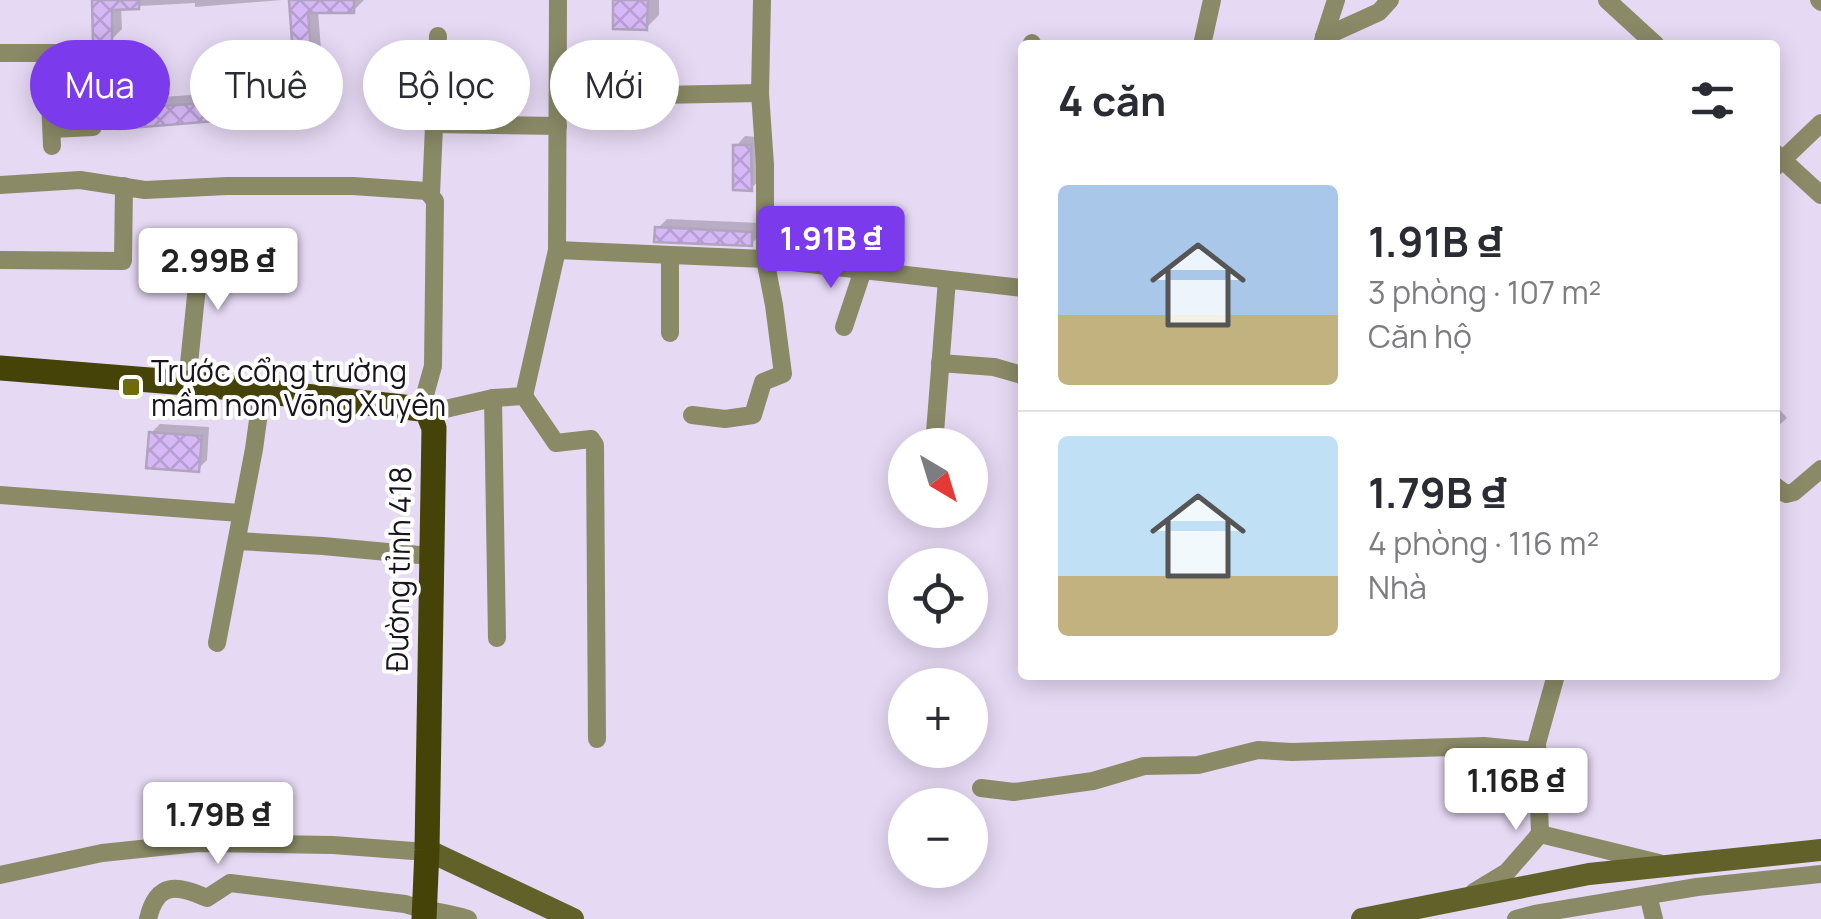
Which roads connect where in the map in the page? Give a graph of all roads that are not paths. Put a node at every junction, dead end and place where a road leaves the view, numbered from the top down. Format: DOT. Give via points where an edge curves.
graph roads {
  1 [pos="558,0"];
  2 [pos="762,0"];
  3 [pos="1212,0"];
  4 [pos="1336,0"];
  5 [pos="1390,0"];
  6 [pos="1606,0"];
  7 [pos="438,36"];
  8 [pos="438,40"];
  9 [pos="558,40"];
  10 [pos="1203,40"];
  11 [pos="1323,40"];
  12 [pos="1325,40"];
  13 [pos="1650,40"];
  14 [pos="0,53"];
  15 [pos="30,53"];
  16 [pos="760,93"];
  17 [pos="679,95"];
  18 [pos="1821,123"];
  19 [pos="52,130"];
  20 [pos="78,130"];
  21 [pos="434,130"];
  22 [pos="558,130"];
  23 [pos="1780,158"];
  24 [pos="1780,162"];
  25 [pos="0,185"];
  26 [pos="124,186"];
  27 [pos="431,194"];
  28 [pos="1821,194"];
  29 [pos="202,238"];
  30 [pos="558,250"];
  31 [pos="670,255"];
  32 [pos="765,259"];
  33 [pos="0,260"];
  34 [pos="864,270"];
  35 [pos="947,280"];
  36 [pos="1018,288"];
  37 [pos="844,327"];
  38 [pos="670,333"];
  39 [pos="940,363"];
  40 [pos="0,368"];
  41 [pos="1018,374"];
  42 [pos="187,383"];
  43 [pos="262,391"];
  44 [pos="524,396"];
  45 [pos="493,398"];
  46 [pos="425,411"];
  47 [pos="692,414"];
  48 [pos="935,428"];
  49 [pos="1821,468"];
  50 [pos="1780,490"];
  51 [pos="0,495"];
  52 [pos="240,514"];
  53 [pos="237,541"];
  54 [pos="430,556"];
  55 [pos="496,638"];
  56 [pos="217,643"];
  57 [pos="1555,680"];
  58 [pos="597,739"];
  59 [pos="1537,750"];
  60 [pos="988,789"];
  61 [pos="1540,834"];
  62 [pos="427,850"];
  63 [pos="1821,850"];
  64 [pos="1670,865"];
  65 [pos="1821,874"];
  66 [pos="0,875"];
  67 [pos="1648,894"];
  68 [pos="1462,900"];
  69 [pos="1616,910"];
  70 [pos="424,915"];
  71 [pos="1529,917"];
  72 [pos="148,919"];
  73 [pos="468,919"];
  74 [pos="573,919"];
  75 [pos="1362,919"];
  76 [pos="1654,919"];
  1 -- 9 [label="street"];
  2 -- 16 [label="street"];
  3 -- 10 [label="street"];
  4 -- 11 [label="street"];
  5 -- 12 [label="street"];
  6 -- 13 [label="street"];
  7 -- 8 [label="street"];
  14 -- 15 [label="street"];
  16 -- 17 [label="street"];
  16 -- 32 [label="street"];
  18 -- 23 [label="street"];
  19 -- 20 [label="street" via="52,137"];
  21 -- 27 [label="street"];
  22 -- 30 [label="street"];
  24 -- 28 [label="street"];
  25 -- 26 [label="street" via="80,180"];
  26 -- 27 [label="street" via="353,186"];
  26 -- 33 [label="street" via="122,262"];
  27 -- 46 [label="street" via="432,366"];
  29 -- 42 [label="street"];
  30 -- 31 [label="street"];
  30 -- 44 [label="street"];
  31 -- 32 [label="street"];
  31 -- 38 [label="street"];
  32 -- 34 [label="street"];
  32 -- 47 [label="street" via="783,374 762,382 753,415"];
  34 -- 35 [label="street"];
  34 -- 37 [label="street"];
  35 -- 36 [label="street"];
  35 -- 39 [label="street"];
  39 -- 41 [label="street"];
  39 -- 48 [label="street"];
  40 -- 42 [label="main road"];
  42 -- 43 [label="main road"];
  43 -- 46 [label="main road"];
  43 -- 52 [label="street"];
  44 -- 45 [label="street"];
  44 -- 58 [label="street" via="556,444 591,439 595,446"];
  45 -- 46 [label="street"];
  45 -- 55 [label="street"];
  46 -- 54 [label="main road, Đường tỉnh 418" via="434,428"];
  49 -- 50 [label="street" via="1794,492"];
  51 -- 52 [label="street"];
  52 -- 53 [label="street"];
  53 -- 54 [label="street"];
  53 -- 56 [label="street"];
  54 -- 62 [label="main road, Đường tỉnh 418"];
  57 -- 59 [label="street"];
  59 -- 60 [label="street" via="1258,750 1198,765 1144,766 1094,782"];
  59 -- 61 [label="street"];
  61 -- 64 [label="street"];
  61 -- 68 [label="street" via="1507,872"];
  62 -- 66 [label="street" via="198,843 102,853"];
  62 -- 70 [label="main road, Đường tỉnh 418"];
  62 -- 74 [label="main road"];
  63 -- 64 [label="main road"];
  64 -- 68 [label="main road"];
  65 -- 67 [label="street"];
  67 -- 69 [label="street"];
  67 -- 76 [label="street"];
  68 -- 75 [label="main road"];
  69 -- 71 [label="street"];
  70 -- 72 [label="street" via="404,904 230,883 207,898 166,889"];
  70 -- 73 [label="street"];
}
